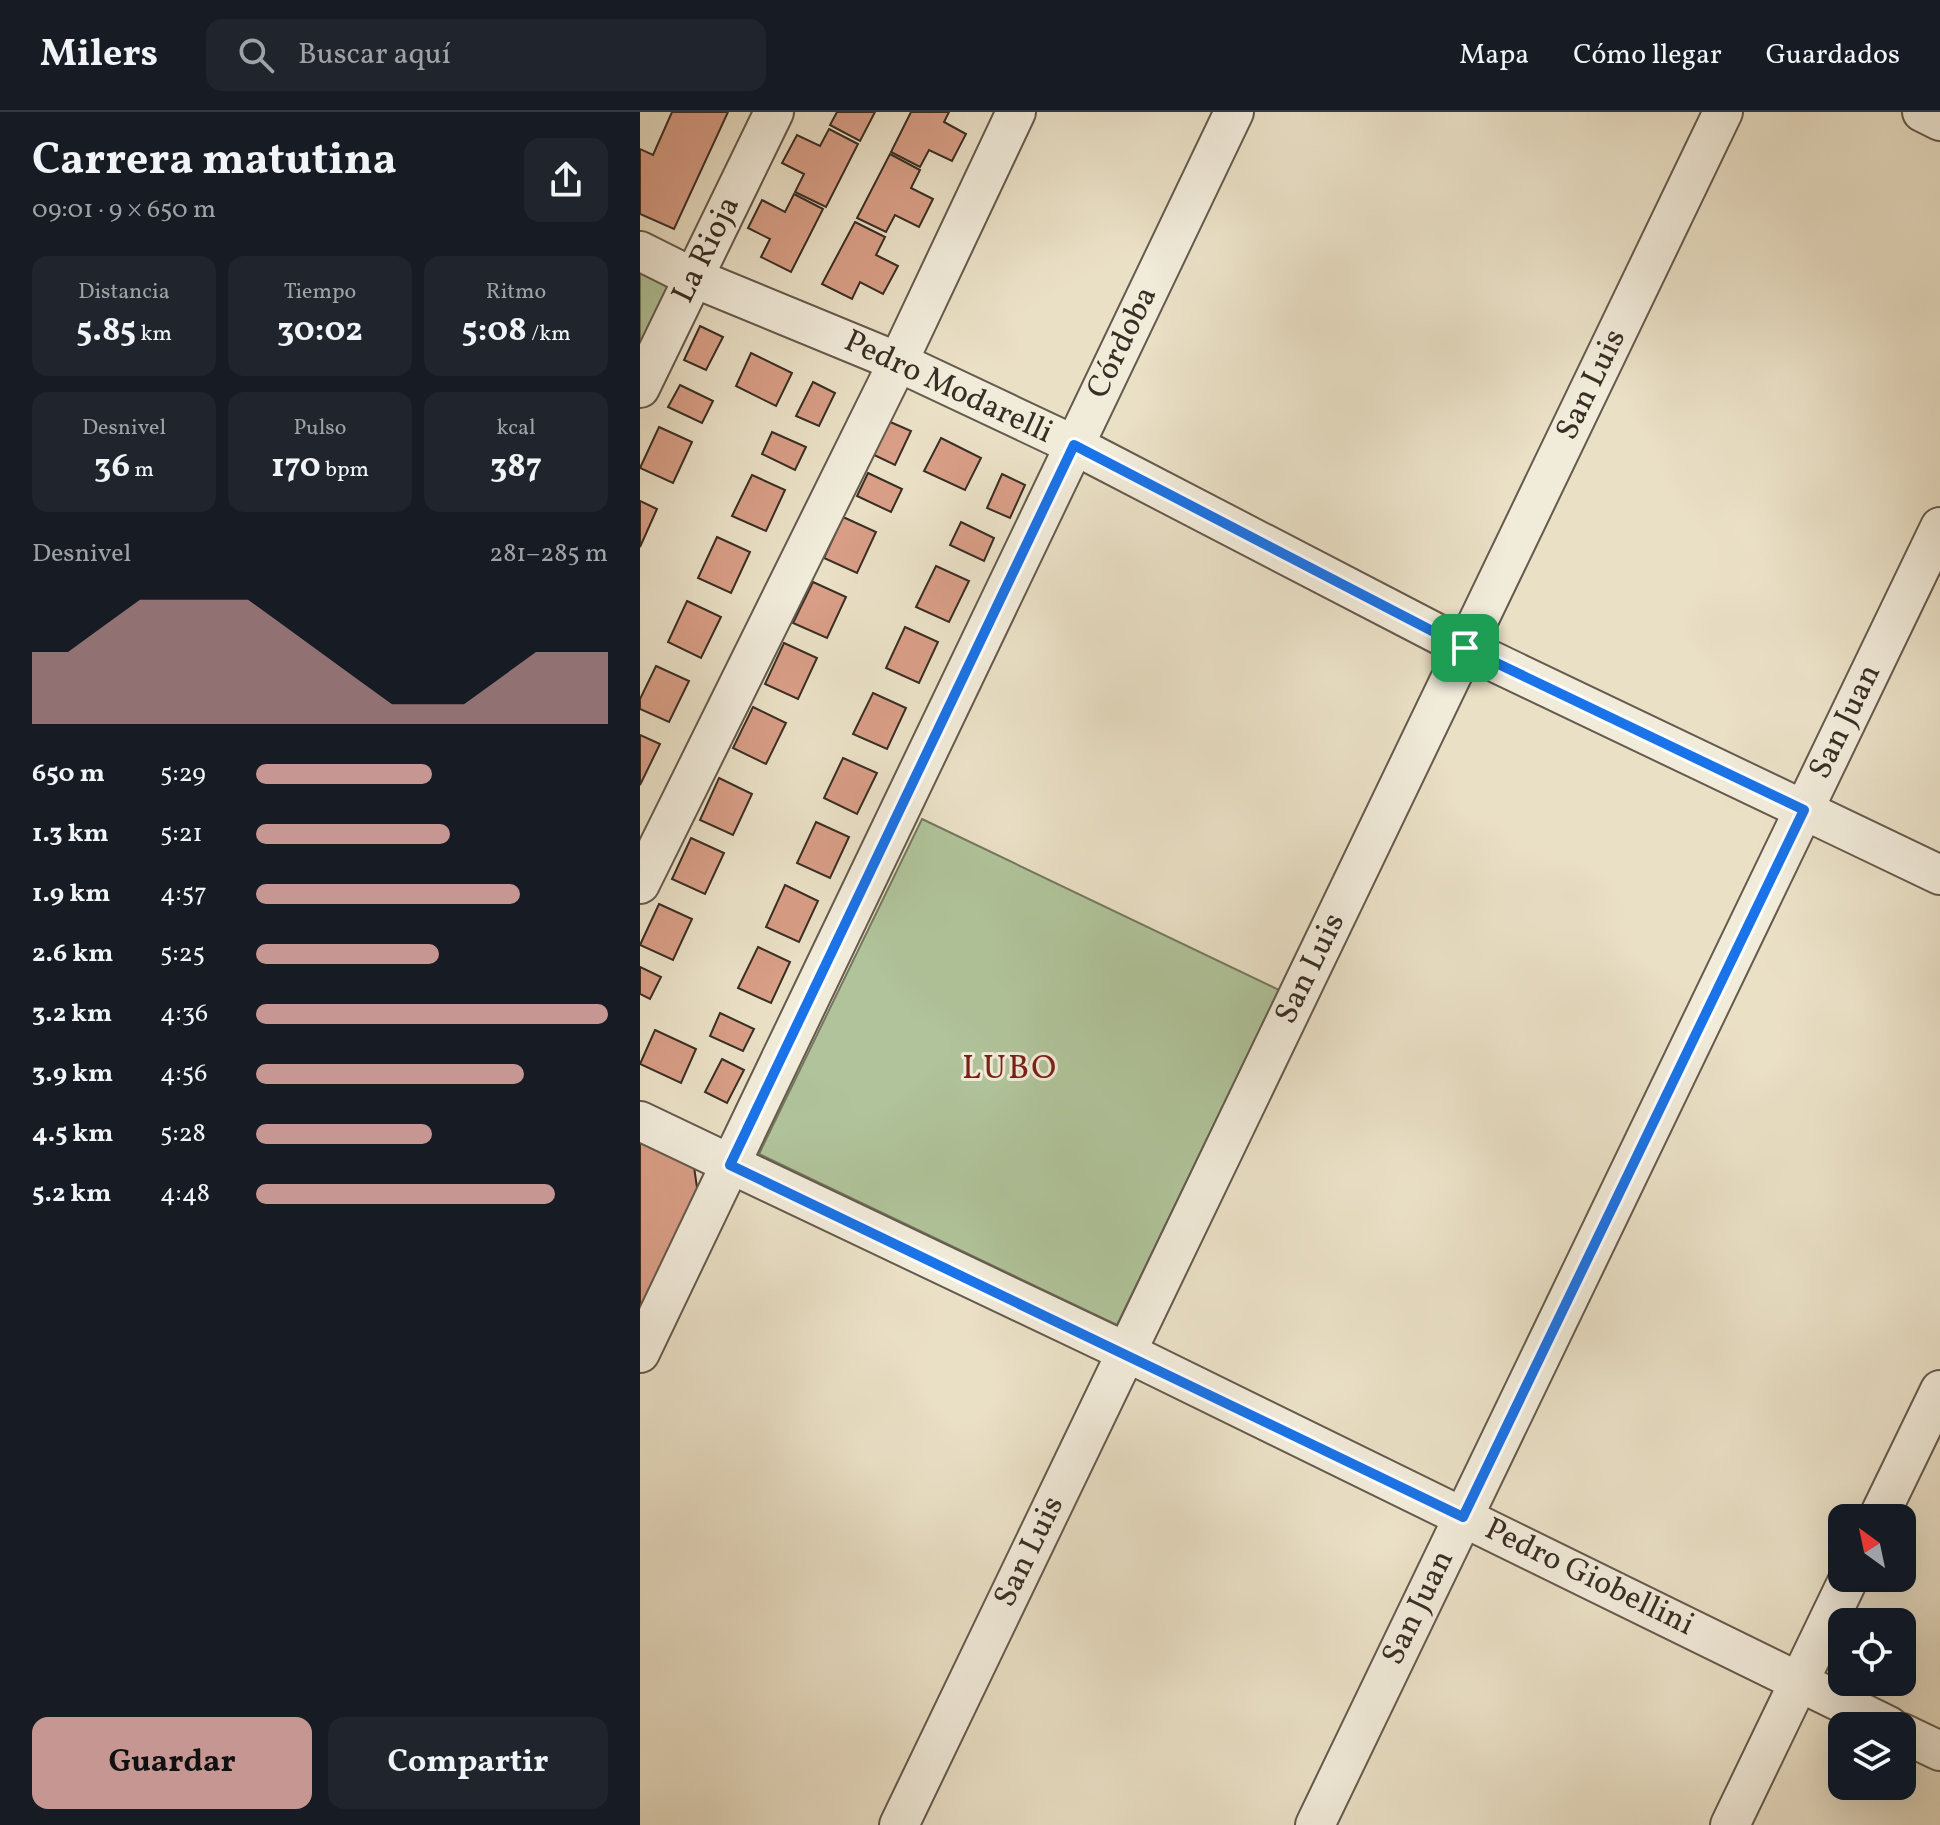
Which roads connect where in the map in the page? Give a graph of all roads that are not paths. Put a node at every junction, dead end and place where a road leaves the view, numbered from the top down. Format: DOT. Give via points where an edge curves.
graph roads {
  1 [pos="774,112"];
  2 [pos="1016,112"];
  3 [pos="1234,112"];
  4 [pos="1723,112"];
  5 [pos="1922,112"];
  6 [pos="1940,121"];
  7 [pos="640,251"];
  8 [pos="694,278"];
  9 [pos="898,362"];
  10 [pos="640,388"];
  11 [pos="1074,445"];
  12 [pos="1940,527"];
  13 [pos="1465,648"];
  14 [pos="1804,810"];
  15 [pos="1940,875"];
  16 [pos="640,884"];
  17 [pos="640,1121"];
  18 [pos="730,1165"];
  19 [pos="1126,1352"];
  20 [pos="640,1353"];
  21 [pos="1940,1390"];
  22 [pos="1885,1504"];
  23 [pos="1463,1517"];
  24 [pos="1842,1592"];
  25 [pos="1799,1682"];
  26 [pos="1860,1712"];
  27 [pos="1916,1740"];
  28 [pos="1940,1751"];
  29 [pos="899,1825"];
  30 [pos="1315,1825"];
  31 [pos="1730,1825"];
  1 -- 8 [label="street, La Rioja"];
  2 -- 9 [label="street"];
  3 -- 11 [label="street, Córdoba"];
  4 -- 13 [label="street, San Luis"];
  5 -- 6 [label="street"];
  7 -- 8 [label="street, Pedro Modarelli"];
  8 -- 9 [label="street, Pedro Modarelli"];
  8 -- 10 [label="street, La Rioja"];
  9 -- 11 [label="street, Pedro Modarelli"];
  9 -- 16 [label="street"];
  11 -- 13 [label="street, Pedro Modarelli"];
  11 -- 18 [label="street, Córdoba"];
  12 -- 14 [label="street, San Juan"];
  13 -- 14 [label="street, Pedro Modarelli"];
  13 -- 19 [label="street, San Luis"];
  14 -- 15 [label="street, Pedro Modarelli"];
  14 -- 23 [label="street, San Juan"];
  17 -- 18 [label="street, Pedro Giobellini"];
  18 -- 19 [label="street, Pedro Giobellini"];
  18 -- 20 [label="street, Córdoba"];
  19 -- 23 [label="street, Pedro Giobellini"];
  19 -- 29 [label="street, San Luis"];
  21 -- 22 [label="street"];
  23 -- 25 [label="street, Pedro Giobellini"];
  23 -- 30 [label="street, San Juan"];
  24 -- 25 [label="street"];
  25 -- 26 [label="street, Pedro Giobellini"];
  25 -- 31 [label="street"];
  27 -- 28 [label="street"];
}
